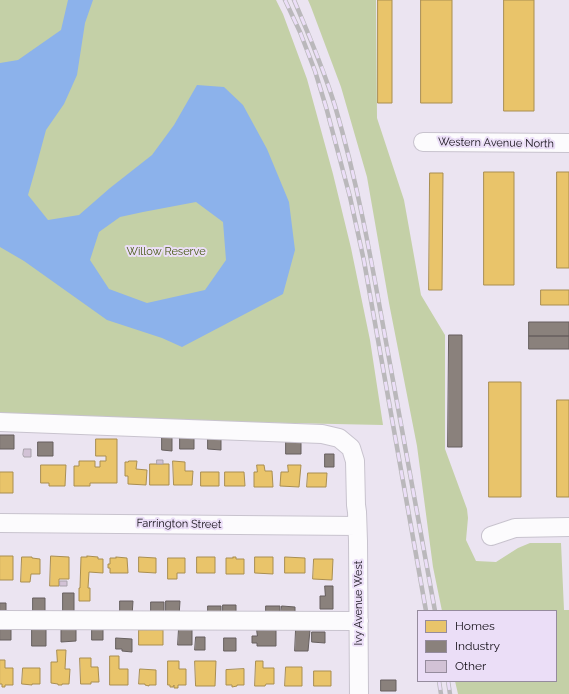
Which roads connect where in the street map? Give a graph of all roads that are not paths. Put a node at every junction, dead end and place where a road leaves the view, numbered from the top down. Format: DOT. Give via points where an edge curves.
graph roads {
  1 [pos="423,142"];
  2 [pos="569,144"];
  3 [pos="0,422"];
  4 [pos="357,519"];
  5 [pos="0,523"];
  6 [pos="569,527"];
  7 [pos="491,536"];
  8 [pos="0,620"];
  9 [pos="359,621"];
  10 [pos="359,694"];
  1 -- 2 [label="street, Western Avenue North"];
  3 -- 4 [label="street, Ivy Avenue West" via="322,434 339,438 351,448 356,461"];
  4 -- 5 [label="street, Farrington Street"];
  4 -- 9 [label="street, Ivy Avenue West"];
  6 -- 7 [label="street" via="515,528"];
  8 -- 9 [label="street"];
  9 -- 10 [label="street, Ivy Avenue West"];
}
